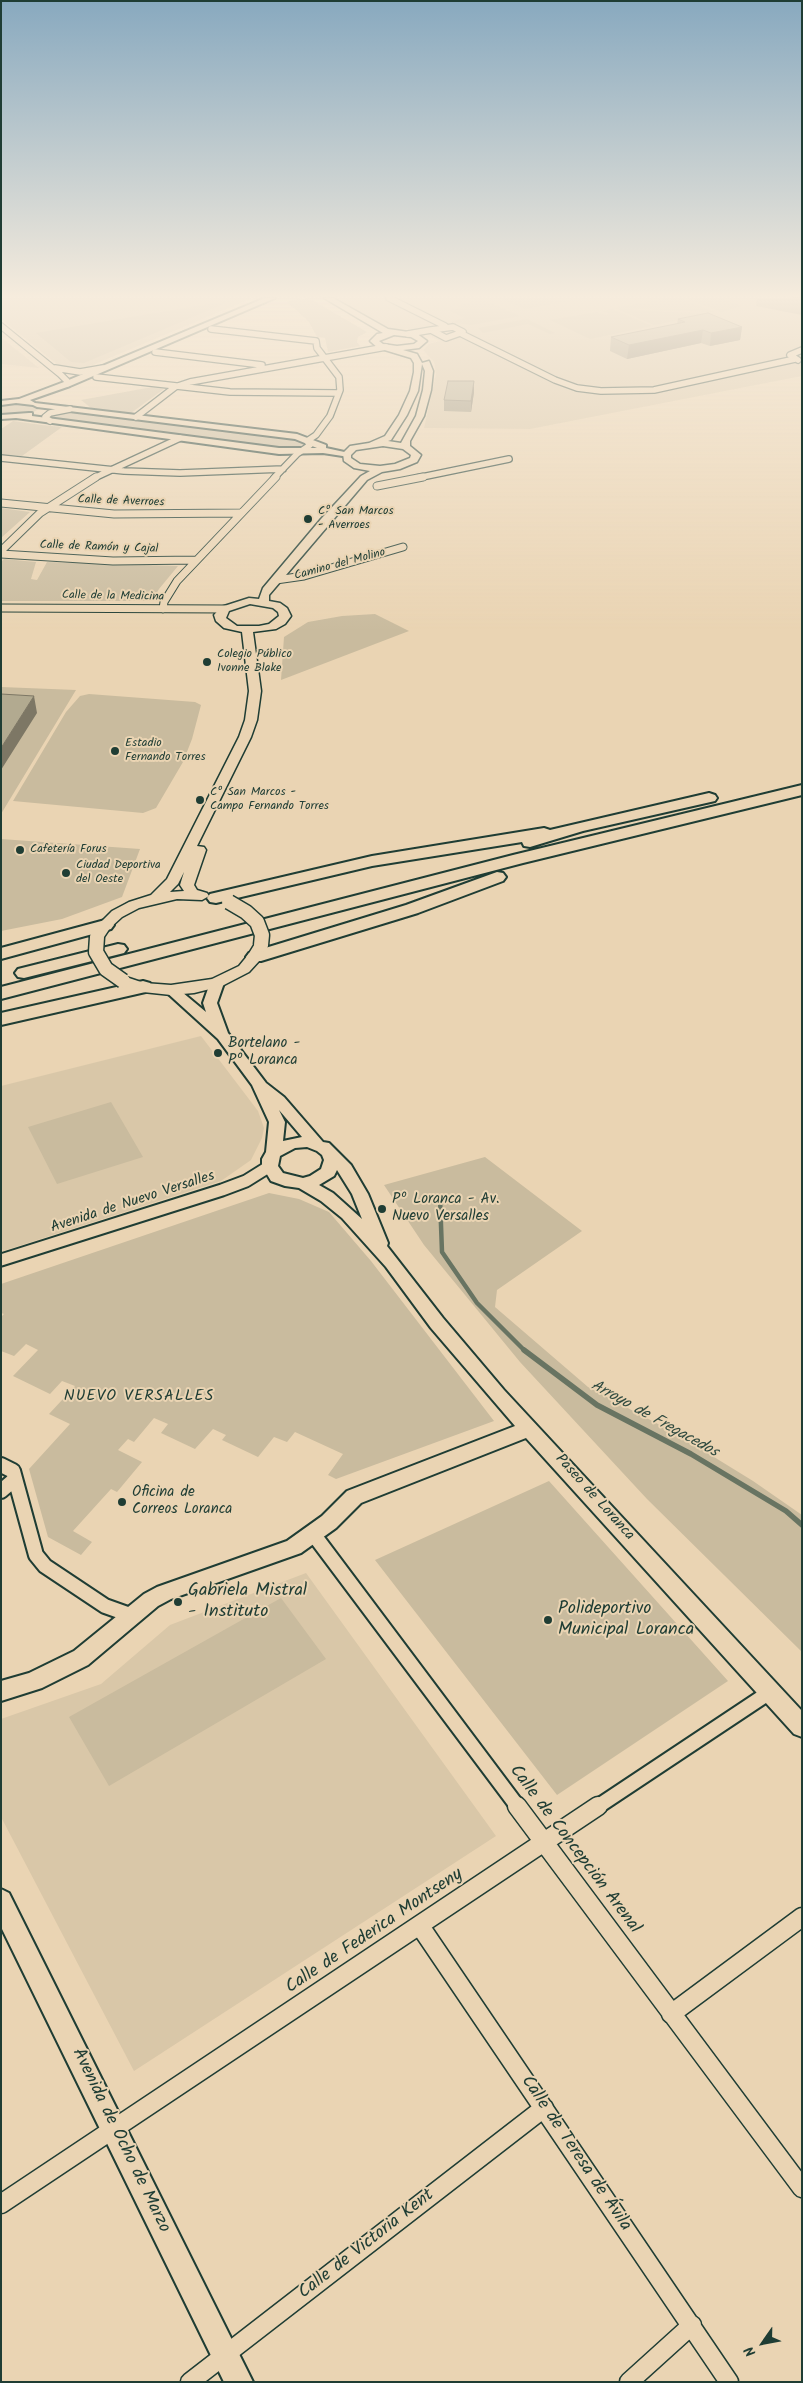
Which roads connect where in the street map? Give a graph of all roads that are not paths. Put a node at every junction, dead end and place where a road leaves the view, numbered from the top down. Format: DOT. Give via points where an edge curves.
graph roads {
  1 [pos="38,409"];
  2 [pos="69,409"];
  3 [pos="72,409"];
  4 [pos="146,409"];
  5 [pos="332,409"];
  6 [pos="405,409"];
  7 [pos="421,409"];
  8 [pos="5,417"];
  9 [pos="19,417"];
  10 [pos="136,417"];
  11 [pos="50,421"];
  12 [pos="1,422"];
  13 [pos="180,438"];
  14 [pos="307,441"];
  15 [pos="371,444"];
  16 [pos="406,447"];
  17 [pos="302,450"];
  18 [pos="349,452"];
  19 [pos="1,458"];
  20 [pos="509,459"];
  21 [pos="357,466"];
  22 [pos="283,469"];
  23 [pos="380,469"];
  24 [pos="108,470"];
  25 [pos="377,486"];
  26 [pos="1,503"];
  27 [pos="46,509"];
  28 [pos="240,513"];
  29 [pos="403,548"];
  30 [pos="1,553"];
  31 [pos="196,560"];
  32 [pos="276,580"];
  33 [pos="249,602"];
  34 [pos="264,602"];
  35 [pos="1,608"];
  36 [pos="163,608"];
  37 [pos="222,613"];
  38 [pos="1,615"];
  39 [pos="253,630"];
  40 [pos="802,777"];
  41 [pos="802,790"];
  42 [pos="579,827"];
  43 [pos="592,841"];
  44 [pos="197,895"];
  45 [pos="156,898"];
  46 [pos="222,900"];
  47 [pos="101,931"];
  48 [pos="258,951"];
  49 [pos="1,954"];
  50 [pos="1,978"];
  51 [pos="217,983"];
  52 [pos="143,988"];
  53 [pos="171,990"];
  54 [pos="1,993"];
  55 [pos="1,1019"];
  56 [pos="223,1036"];
  57 [pos="259,1084"];
  58 [pos="323,1149"];
  59 [pos="272,1159"];
  60 [pos="304,1184"];
  61 [pos="1,1260"];
  62 [pos="392,1263"];
  63 [pos="530,1428"];
  64 [pos="1,1465"];
  65 [pos="15,1479"];
  66 [pos="1,1491"];
  67 [pos="314,1535"];
  68 [pos="133,1616"];
  69 [pos="1,1691"];
  70 [pos="770,1692"];
  71 [pos="802,1727"];
  72 [pos="544,1843"];
  73 [pos="1,1901"];
  74 [pos="802,1917"];
  75 [pos="420,1926"];
  76 [pos="672,2014"];
  77 [pos="544,2108"];
  78 [pos="114,2129"];
  79 [pos="802,2188"];
  80 [pos="1,2204"];
  81 [pos="692,2325"];
  82 [pos="226,2355"];
  83 [pos="190,2382"];
  84 [pos="239,2382"];
  85 [pos="629,2382"];
  86 [pos="729,2382"];
  1 -- 9 [label="street"];
  2 -- 11 [label="street" via="50,413 46,418"];
  3 -- 10 [label="street"];
  4 -- 10 [label="street"];
  5 -- 14 [label="street" via="316,435"];
  6 -- 15 [label="main road" via="388,438"];
  7 -- 16 [label="main road" via="405,441"];
  8 -- 9 [label="street"];
  8 -- 12 [label="street"];
  9 -- 11 [label="street"];
  10 -- 14 [label="street" via="297,437"];
  11 -- 13 [label="street"];
  13 -- 17 [label="street" via="279,451"];
  13 -- 24 [label="street"];
  14 -- 17 [label="street" via="310,445"];
  14 -- 18 [label="street"];
  15 -- 16 [label="main road"];
  15 -- 18 [label="main road"];
  16 -- 23 [label="main road" via="416,455 414,460"];
  17 -- 18 [label="street"];
  17 -- 22 [label="street"];
  18 -- 21 [label="main road" via="350,463"];
  19 -- 24 [label="street"];
  20 -- 25 [label="street"];
  21 -- 23 [label="main road"];
  21 -- 33 [label="main road, Camino del Molino" via="357,477"];
  22 -- 24 [label="street" via="180,473"];
  22 -- 28 [label="street"];
  23 -- 32 [label="main road, Camino del Molino" via="359,484"];
  24 -- 27 [label="street"];
  26 -- 27 [label="street, Calle de Averroes"];
  27 -- 28 [label="street, Calle de Averroes" via="123,514"];
  27 -- 30 [label="street"];
  28 -- 31 [label="street"];
  29 -- 32 [label="street, Camino del Molino" via="304,576"];
  30 -- 31 [label="street, Calle de Ramón y Cajal" via="105,560"];
  31 -- 36 [label="street" via="177,581"];
  32 -- 34 [label="main road, Camino del Molino" via="264,595"];
  33 -- 34 [label="main road"];
  33 -- 37 [label="main road"];
  34 -- 39 [label="main road" via="283,610 285,616 281,622"];
  35 -- 36 [label="street, Calle de la Medicina"];
  36 -- 37 [label="street, Calle de la Medicina"];
  37 -- 38 [label="street"];
  37 -- 39 [label="main road" via="228,626"];
  39 -- 44 [label="main road" via="265,700 262,721 194,859 187,885"];
  39 -- 45 [label="main road" via="251,720 173,881"];
  40 -- 42 [label="highway"];
  41 -- 43 [label="highway"];
  42 -- 46 [label="highway" via="400,855"];
  42 -- 50 [label="highway" via="507,849"];
  43 -- 48 [label="highway" via="412,909"];
  43 -- 54 [label="highway"];
  44 -- 45 [label="main road"];
  44 -- 46 [label="main road"];
  45 -- 47 [label="main road" via="118,914"];
  46 -- 48 [label="main road, bridge" via="246,912 257,922 262,935"];
  47 -- 49 [label="highway"];
  47 -- 52 [label="main road, bridge" via="96,952 106,969 123,981"];
  48 -- 51 [label="main road" via="244,969"];
  51 -- 53 [label="main road"];
  51 -- 56 [label="street, Paseo de Loranca" via="210,1003"];
  52 -- 53 [label="main road"];
  52 -- 55 [label="highway"];
  53 -- 56 [label="street, Paseo de Loranca"];
  56 -- 57 [label="street, Paseo de Loranca"];
  57 -- 58 [label="street, Paseo de Loranca" via="279,1100"];
  57 -- 59 [label="street, Paseo de Loranca" via="277,1122"];
  58 -- 59 [label="street" via="308,1142 292,1143"];
  58 -- 60 [label="street" via="332,1160 328,1172"];
  58 -- 62 [label="street, Paseo de Loranca" via="344,1169 360,1194 376,1235"];
  59 -- 60 [label="street" via="277,1177"];
  59 -- 61 [label="street, Avenida de Nuevo Versalles" via="246,1181 222,1190"];
  60 -- 62 [label="street, Paseo de Loranca" via="348,1214"];
  62 -- 63 [label="street, Paseo de Loranca" via="437,1323"];
  63 -- 67 [label="street" via="354,1497"];
  63 -- 70 [label="street, Paseo de Loranca"];
  64 -- 65 [label="street" via="13,1471"];
  65 -- 66 [label="street"];
  65 -- 68 [label="street" via="36,1555 46,1566 105,1606"];
  67 -- 68 [label="street" via="294,1547 164,1593"];
  67 -- 72 [label="street, Calle de Concepción Arenal"];
  68 -- 69 [label="street" via="81,1658 34,1681"];
  70 -- 71 [label="street, Paseo de Loranca"];
  70 -- 72 [label="street, Calle de Federica Montseny"];
  72 -- 75 [label="street, Calle de Federica Montseny"];
  72 -- 76 [label="street, Calle de Concepción Arenal"];
  73 -- 78 [label="street, Avenida de Ocho de Marzo"];
  74 -- 76 [label="street"];
  75 -- 77 [label="street, Calle de Teresa de Ávila"];
  75 -- 78 [label="street, Calle de Federica Montseny"];
  76 -- 79 [label="street, Calle de Concepción Arenal"];
  77 -- 81 [label="street, Calle de Teresa de Ávila"];
  77 -- 82 [label="street, Calle de Victoria Kent"];
  78 -- 80 [label="street, Calle de Federica Montseny"];
  78 -- 82 [label="street, Avenida de Ocho de Marzo"];
  81 -- 85 [label="street"];
  81 -- 86 [label="street, Calle de Teresa de Ávila"];
  82 -- 83 [label="street, Calle de Victoria Kent"];
  82 -- 84 [label="street, Avenida de Ocho de Marzo"];
}
